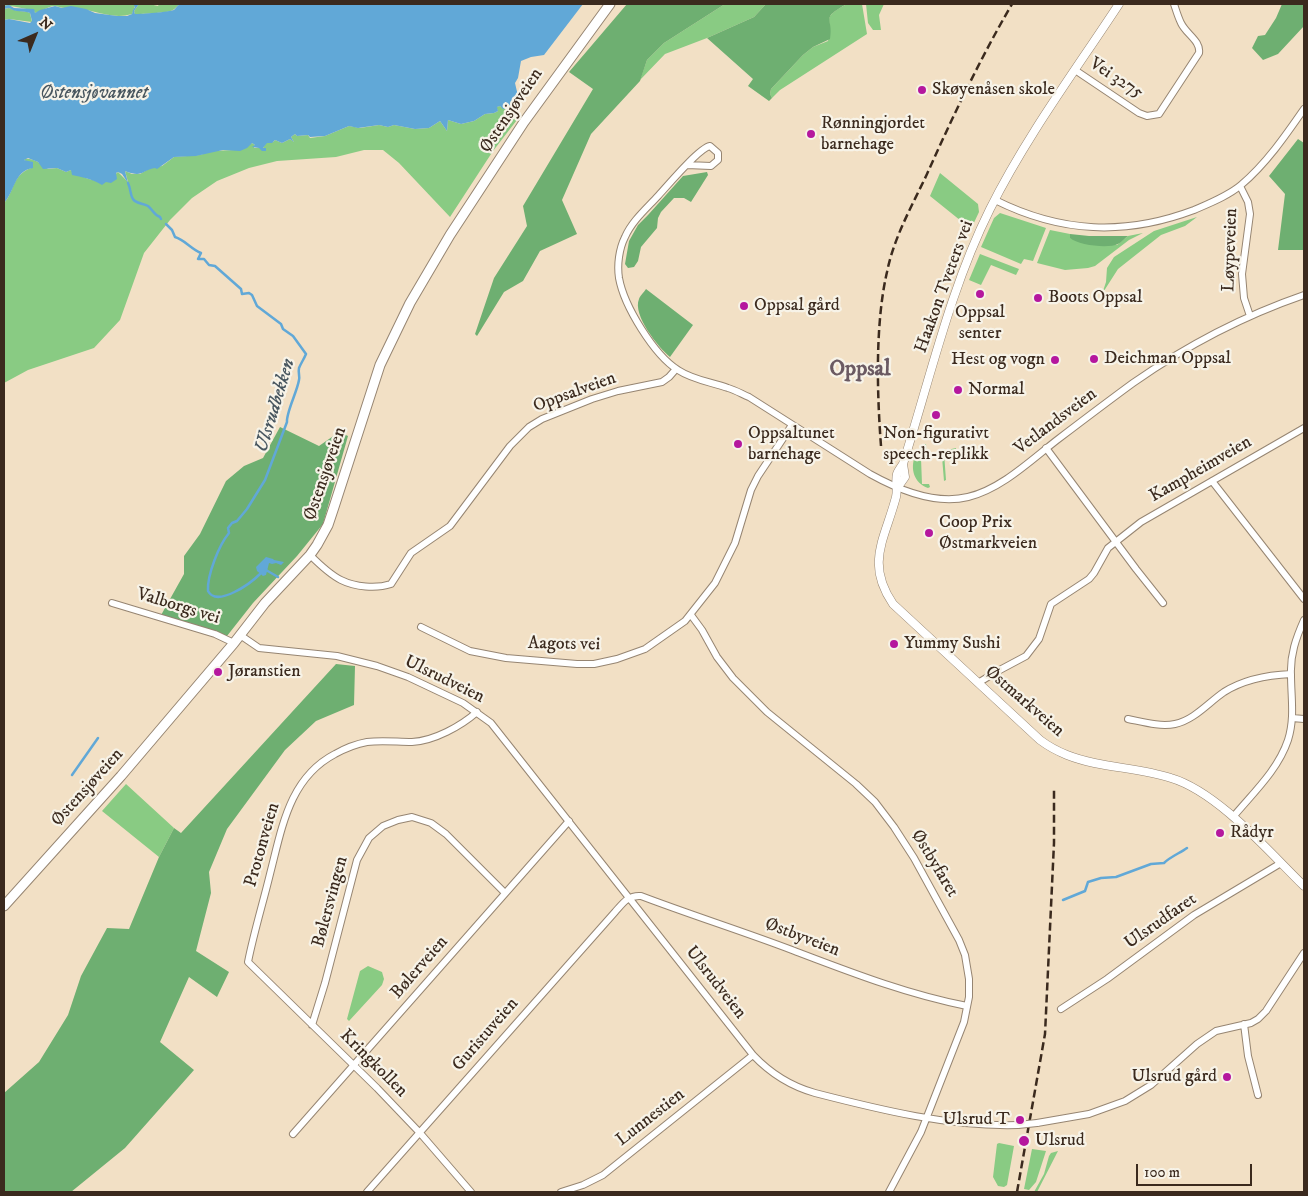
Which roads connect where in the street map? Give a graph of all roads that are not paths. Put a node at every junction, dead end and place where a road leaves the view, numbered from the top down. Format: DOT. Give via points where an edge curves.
graph roads {
  1 [pos="610,4"];
  2 [pos="1119,4"];
  3 [pos="1174,4"];
  4 [pos="1075,70"];
  5 [pos="1304,109"];
  6 [pos="687,165"];
  7 [pos="1240,186"];
  8 [pos="995,200"];
  9 [pos="1304,295"];
  10 [pos="1250,316"];
  11 [pos="676,369"];
  12 [pos="792,425"];
  13 [pos="1304,428"];
  14 [pos="1046,448"];
  15 [pos="1212,481"];
  16 [pos="898,487"];
  17 [pos="1115,542"];
  18 [pos="310,555"];
  19 [pos="1304,598"];
  20 [pos="1163,603"];
  21 [pos="112,604"];
  22 [pos="691,615"];
  23 [pos="1304,620"];
  24 [pos="421,627"];
  25 [pos="240,635"];
  26 [pos="1301,636"];
  27 [pos="234,643"];
  28 [pos="1291,674"];
  29 [pos="978,683"];
  30 [pos="477,712"];
  31 [pos="1292,718"];
  32 [pos="1304,719"];
  33 [pos="1128,720"];
  34 [pos="1233,817"];
  35 [pos="569,821"];
  36 [pos="1281,863"];
  37 [pos="1304,886"];
  38 [pos="505,893"];
  39 [pos="628,898"];
  40 [pos="4,906"];
  41 [pos="1304,953"];
  42 [pos="248,962"];
  43 [pos="967,1006"];
  44 [pos="1060,1010"];
  45 [pos="1244,1024"];
  46 [pos="312,1025"];
  47 [pos="753,1055"];
  48 [pos="354,1065"];
  49 [pos="1258,1095"];
  50 [pos="926,1117"];
  51 [pos="420,1133"];
  52 [pos="293,1134"];
  53 [pos="367,1192"];
  54 [pos="471,1192"];
  55 [pos="562,1192"];
  56 [pos="889,1192"];
  1 -- 18 [label="main road, Østensjøveien" via="524,122 412,299 380,365 328,525"];
  2 -- 4 [label="street, Haakon Tveters vei"];
  3 -- 4 [label="street, Vei 3275" via="1180,22 1200,48 1159,114 1147,116 1139,113"];
  4 -- 8 [label="street, Haakon Tveters vei"];
  5 -- 7 [label="street" via="1260,167"];
  6 -- 6 [label="street" via="713,165 718,160 718,153 708,146"];
  6 -- 11 [label="street" via="632,225 624,238 618,261 622,289 643,331 661,356"];
  7 -- 8 [label="street" via="1205,206 1183,214 1148,224 1116,228 1057,223"];
  7 -- 10 [label="street, Løypeveien" via="1250,214 1242,274 1244,298"];
  8 -- 16 [label="street, Haakon Tveters vei" via="963,271 903,464 905,477"];
  9 -- 10 [label="street, Vetlandsveien"];
  10 -- 14 [label="street, Vetlandsveien" via="1185,349"];
  11 -- 12 [label="street" via="749,397"];
  11 -- 18 [label="street, Oppsalveien" via="662,382 592,399 529,426 510,446 450,526 411,553 391,584 372,587 344,581"];
  12 -- 16 [label="street" via="870,474"];
  12 -- 22 [label="street, Aagots vei" via="751,490 738,536 715,583"];
  13 -- 15 [label="street, Kampheimveien"];
  14 -- 16 [label="street, Vetlandsveien" via="1000,482 968,497 948,499"];
  14 -- 17 [label="street"];
  15 -- 17 [label="street, Kampheimveien" via="1141,522"];
  15 -- 19 [label="street"];
  16 -- 29 [label="street, Østmarkveien" via="879,556 882,586 893,604"];
  17 -- 20 [label="street"];
  17 -- 29 [label="street, Kampheimveien" via="1105,551 1089,579 1051,604 1033,649 1017,662"];
  18 -- 25 [label="main road, Østensjøveien"];
  21 -- 27 [label="street, Valborgs vei" via="216,634"];
  22 -- 24 [label="street, Aagots vei" via="645,649 594,664 514,659 480,653"];
  22 -- 43 [label="street, Østbyfaret" via="733,678 768,712 856,784 896,829 959,940 968,974"];
  23 -- 26 [label="street"];
  25 -- 27 [label="main road, Østensjøveien"];
  25 -- 30 [label="street, Ulsrudveien" via="262,649 364,661 408,677"];
  26 -- 28 [label="street" via="1292,653"];
  27 -- 40 [label="main road, Østensjøveien"];
  28 -- 31 [label="street"];
  28 -- 33 [label="street" via="1243,683 1178,723"];
  29 -- 34 [label="street, Østmarkveien" via="1054,749 1079,759 1178,780 1201,792"];
  30 -- 35 [label="street, Ulsrudveien" via="497,729"];
  30 -- 42 [label="street, Protonveien" via="462,724 422,740 364,743 342,750 312,770 293,797 284,820"];
  31 -- 32 [label="street"];
  31 -- 34 [label="street" via="1288,740 1276,764"];
  34 -- 36 [label="street, Østmarkveien"];
  35 -- 38 [label="street, Bølerveien"];
  35 -- 39 [label="street, Ulsrudveien"];
  36 -- 37 [label="street, Østmarkveien"];
  36 -- 44 [label="street, Ulsrudfaret" via="1194,915"];
  38 -- 46 [label="street, Bølersvingen" via="431,823 412,817 383,826 369,838 357,860"];
  38 -- 48 [label="street, Bølerveien"];
  39 -- 43 [label="street, Østbyveien" via="641,896 880,984"];
  39 -- 47 [label="street, Ulsrudveien"];
  39 -- 51 [label="street, Guristuveien"];
  41 -- 45 [label="street, Ulsrudveien" via="1263,1015"];
  42 -- 46 [label="street, Kringkollen"];
  43 -- 50 [label="street, Østbyfaret" via="961,1030"];
  45 -- 49 [label="street"];
  45 -- 50 [label="street, Ulsrudveien, bridge" via="1223,1028 1205,1038 1151,1085 1125,1101 1088,1114 1018,1125 979,1125"];
  46 -- 48 [label="street, Kringkollen"];
  47 -- 50 [label="street, Ulsrudveien" via="773,1074 802,1090"];
  47 -- 55 [label="street, Lunnestien" via="603,1175"];
  48 -- 51 [label="street, Kringkollen"];
  48 -- 52 [label="street, Bølerveien"];
  50 -- 56 [label="street, Østbyfaret"];
  51 -- 53 [label="street, Guristuveien"];
  51 -- 54 [label="street, Kringkollen"];
}
